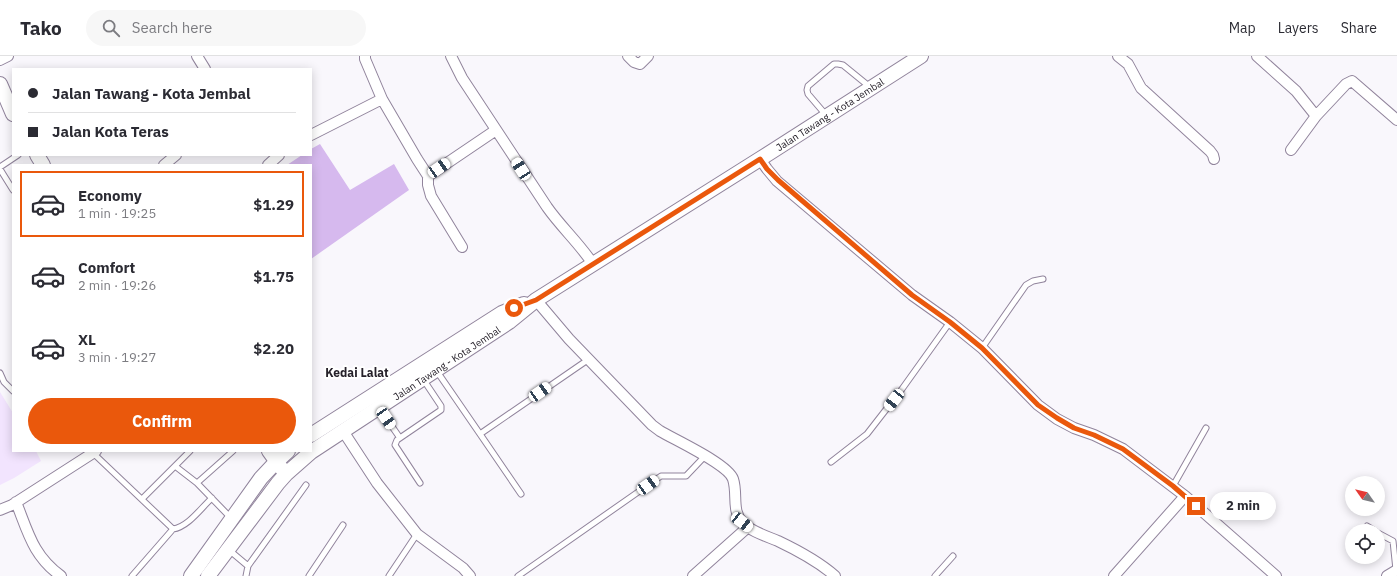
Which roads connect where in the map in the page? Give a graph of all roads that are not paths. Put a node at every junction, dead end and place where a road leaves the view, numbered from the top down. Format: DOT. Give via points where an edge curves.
graph roads {
  1 [pos="8,56"];
  2 [pos="196,56"];
  3 [pos="366,56"];
  4 [pos="451,56"];
  5 [pos="628,56"];
  6 [pos="648,56"];
  7 [pos="921,56"];
  8 [pos="1118,56"];
  9 [pos="1257,56"];
  10 [pos="0,60"];
  11 [pos="204,68"];
  12 [pos="0,84"];
  13 [pos="871,88"];
  14 [pos="382,99"];
  15 [pos="12,112"];
  16 [pos="827,116"];
  17 [pos="1316,116"];
  18 [pos="1397,120"];
  19 [pos="496,130"];
  20 [pos="312,134"];
  21 [pos="1291,150"];
  22 [pos="17,156"];
  23 [pos="175,156"];
  24 [pos="760,159"];
  25 [pos="1214,159"];
  26 [pos="165,164"];
  27 [pos="0,168"];
  28 [pos="428,176"];
  29 [pos="12,188"];
  30 [pos="462,246"];
  31 [pos="593,264"];
  32 [pos="1042,279"];
  33 [pos="536,300"];
  34 [pos="950,322"];
  35 [pos="982,348"];
  36 [pos="588,359"];
  37 [pos="436,370"];
  38 [pos="0,373"];
  39 [pos="423,379"];
  40 [pos="12,390"];
  41 [pos="379,407"];
  42 [pos="1206,428"];
  43 [pos="343,431"];
  44 [pos="312,434"];
  45 [pos="480,434"];
  46 [pos="400,438"];
  47 [pos="312,451"];
  48 [pos="95,452"];
  49 [pos="189,452"];
  50 [pos="232,452"];
  51 [pos="263,452"];
  52 [pos="311,452"];
  53 [pos="280,454"];
  54 [pos="706,456"];
  55 [pos="831,462"];
  56 [pos="175,466"];
  57 [pos="291,469"];
  58 [pos="261,478"];
  59 [pos="197,483"];
  60 [pos="420,483"];
  61 [pos="306,485"];
  62 [pos="1173,486"];
  63 [pos="521,494"];
  64 [pos="1185,496"];
  65 [pos="212,498"];
  66 [pos="142,499"];
  67 [pos="16,502"];
  68 [pos="0,510"];
  69 [pos="232,519"];
  70 [pos="343,525"];
  71 [pos="748,527"];
  72 [pos="173,529"];
  73 [pos="417,534"];
  74 [pos="1385,537"];
  75 [pos="226,552"];
  76 [pos="953,556"];
  77 [pos="248,566"];
  78 [pos="1397,570"];
  79 [pos="52,572"];
  80 [pos="61,576"];
  81 [pos="132,576"];
  82 [pos="191,576"];
  83 [pos="208,576"];
  84 [pos="220,576"];
  85 [pos="246,576"];
  86 [pos="309,576"];
  87 [pos="389,576"];
  88 [pos="470,576"];
  89 [pos="518,576"];
  90 [pos="693,576"];
  91 [pos="835,576"];
  92 [pos="935,576"];
  93 [pos="1114,576"];
  94 [pos="1276,576"];
  95 [pos="1387,576"];
  1 -- 10 [label="street"];
  2 -- 11 [label="street"];
  3 -- 14 [label="street"];
  4 -- 19 [label="street" via="462,78"];
  5 -- 6 [label="street" via="640,64"];
  7 -- 13 [label="main road, Jalan Tawang - Kota Jembal"];
  8 -- 25 [label="street" via="1128,64 1141,88 1210,151"];
  9 -- 17 [label="street" via="1296,91"];
  12 -- 15 [label="main road"];
  13 -- 16 [label="main road, Jalan Tawang - Kota Jembal"];
  13 -- 16 [label="lane" via="843,65 834,64 808,86 807,90"];
  14 -- 20 [label="street"];
  14 -- 28 [label="street"];
  16 -- 24 [label="main road, Jalan Tawang - Kota Jembal"];
  17 -- 18 [label="street" via="1346,84 1352,81"];
  17 -- 21 [label="street"];
  19 -- 28 [label="street"];
  19 -- 31 [label="street" via="547,207"];
  22 -- 27 [label="lane"];
  23 -- 26 [label="street"];
  24 -- 31 [label="main road, Jalan Tawang - Kota Jembal"];
  24 -- 34 [label="street" via="778,180 882,270"];
  27 -- 29 [label="lane"];
  28 -- 30 [label="street" via="431,196"];
  31 -- 33 [label="main road, Jalan Tawang - Kota Jembal"];
  32 -- 35 [label="lane" via="1026,285"];
  33 -- 36 [label="street"];
  33 -- 37 [label="main road, Jalan Tawang - Kota Jembal" via="509,322"];
  33 -- 44 [label="main road, Jalan Tawang - Kota Jembal" via="502,313"];
  34 -- 35 [label="street"];
  34 -- 55 [label="lane" via="867,434"];
  35 -- 62 [label="street" via="1038,405 1074,428 1123,449"];
  36 -- 45 [label="lane"];
  36 -- 54 [label="street" via="652,425"];
  37 -- 39 [label="main road, Jalan Tawang - Kota Jembal"];
  37 -- 45 [label="lane"];
  38 -- 40 [label="lane"];
  39 -- 41 [label="main road, Jalan Tawang - Kota Jembal"];
  39 -- 46 [label="lane" via="441,406 441,410"];
  41 -- 43 [label="main road, Jalan Tawang - Kota Jembal"];
  41 -- 46 [label="lane"];
  42 -- 62 [label="lane"];
  43 -- 47 [label="main road, Jalan Tawang - Kota Jembal"];
  43 -- 73 [label="street" via="377,483"];
  45 -- 63 [label="lane"];
  46 -- 60 [label="lane" via="395,442 396,447"];
  48 -- 66 [label="lane"];
  48 -- 67 [label="street"];
  49 -- 56 [label="lane"];
  50 -- 59 [label="lane"];
  51 -- 58 [label="main road"];
  52 -- 57 [label="main road, Jalan Tawang - Kota Jembal"];
  53 -- 57 [label="main road"];
  53 -- 58 [label="main road"];
  54 -- 71 [label="street" via="733,478 737,514"];
  54 -- 89 [label="lane" via="686,476 661,476"];
  56 -- 59 [label="lane"];
  56 -- 66 [label="lane"];
  57 -- 75 [label="main road, Jalan Tawang - Kota Jembal"];
  58 -- 69 [label="main road"];
  59 -- 65 [label="lane"];
  61 -- 77 [label="lane"];
  62 -- 64 [label="street"];
  64 -- 93 [label="street"];
  64 -- 94 [label="street"];
  65 -- 69 [label="lane"];
  65 -- 72 [label="lane" via="186,523"];
  66 -- 72 [label="lane"];
  67 -- 68 [label="street"];
  67 -- 79 [label="street" via="29,537"];
  69 -- 82 [label="main road"];
  70 -- 86 [label="lane"];
  71 -- 90 [label="street"];
  71 -- 91 [label="street" via="815,560"];
  72 -- 81 [label="lane"];
  73 -- 87 [label="lane"];
  73 -- 88 [label="street"];
  74 -- 78 [label="lane" via="1393,541"];
  75 -- 77 [label="lane"];
  75 -- 83 [label="main road, Jalan Tawang - Kota Jembal"];
  75 -- 84 [label="main road"];
  76 -- 92 [label="lane"];
  77 -- 85 [label="lane"];
  78 -- 95 [label="street"];
  79 -- 80 [label="street"];
}
